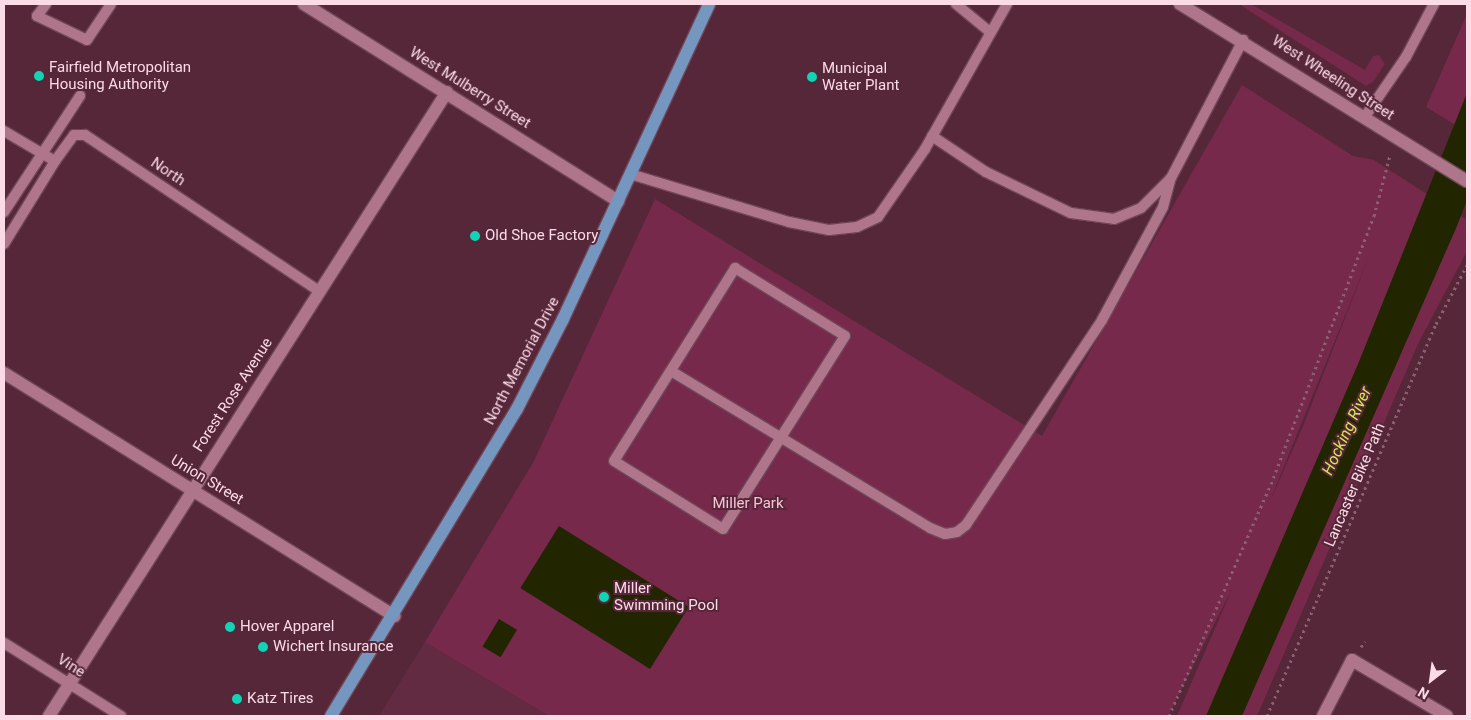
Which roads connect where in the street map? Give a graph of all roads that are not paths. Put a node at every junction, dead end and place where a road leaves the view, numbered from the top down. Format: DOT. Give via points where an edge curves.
graph roads {
  1 [pos="46,4"];
  2 [pos="111,4"];
  3 [pos="304,4"];
  4 [pos="709,4"];
  5 [pos="956,4"];
  6 [pos="1007,4"];
  7 [pos="1182,4"];
  8 [pos="1434,4"];
  9 [pos="990,32"];
  10 [pos="1243,40"];
  11 [pos="447,92"];
  12 [pos="80,96"];
  13 [pos="1364,118"];
  14 [pos="4,131"];
  15 [pos="932,136"];
  16 [pos="42,154"];
  17 [pos="55,161"];
  18 [pos="630,174"];
  19 [pos="1171,178"];
  20 [pos="1467,181"];
  21 [pos="618,201"];
  22 [pos="4,212"];
  23 [pos="4,244"];
  24 [pos="319,291"];
  25 [pos="671,370"];
  26 [pos="4,373"];
  27 [pos="780,438"];
  28 [pos="191,490"];
  29 [pos="394,616"];
  30 [pos="4,643"];
  31 [pos="69,683"];
  32 [pos="49,716"];
  33 [pos="121,716"];
  34 [pos="331,716"];
  35 [pos="1322,716"];
  36 [pos="1447,716"];
  1 -- 2 [label="lane" via="38,16 87,40"];
  3 -- 11 [label="street, West Mulberry Street"];
  4 -- 18 [label="main road, North Memorial Drive"];
  5 -- 9 [label="lane"];
  6 -- 9 [label="lane"];
  7 -- 10 [label="street, West Wheeling Street"];
  8 -- 13 [label="lane" via="1406,57"];
  9 -- 15 [label="lane"];
  10 -- 13 [label="street, West Wheeling Street"];
  10 -- 19 [label="lane"];
  11 -- 21 [label="street, West Mulberry Street"];
  11 -- 24 [label="street, Forest Rose Avenue"];
  12 -- 16 [label="lane"];
  13 -- 20 [label="street, West Wheeling Street"];
  14 -- 16 [label="lane"];
  15 -- 18 [label="lane" via="878,217 857,227 829,230 789,222"];
  15 -- 19 [label="lane" via="986,172 1071,213 1114,219 1141,208"];
  16 -- 17 [label="lane"];
  16 -- 22 [label="lane"];
  17 -- 23 [label="lane"];
  17 -- 24 [label="lane, North" via="74,134 85,135"];
  18 -- 21 [label="main road, North Memorial Drive"];
  19 -- 27 [label="lane" via="1163,207 1102,320 966,525 957,532 945,534 930,528"];
  21 -- 29 [label="main road, North Memorial Drive" via="516,409"];
  24 -- 28 [label="street, Forest Rose Avenue"];
  25 -- 27 [label="lane"];
  25 -- 27 [label="lane" via="614,461 723,529"];
  25 -- 27 [label="lane" via="735,268 845,336"];
  26 -- 28 [label="street, Union Street"];
  28 -- 29 [label="street, Union Street"];
  28 -- 31 [label="street, Forest Rose Avenue"];
  29 -- 34 [label="main road, North Memorial Drive"];
  30 -- 31 [label="lane, Vine"];
  31 -- 32 [label="street, Forest Rose Avenue"];
  31 -- 33 [label="lane, Vine"];
  35 -- 36 [label="street" via="1352,660"];
}
